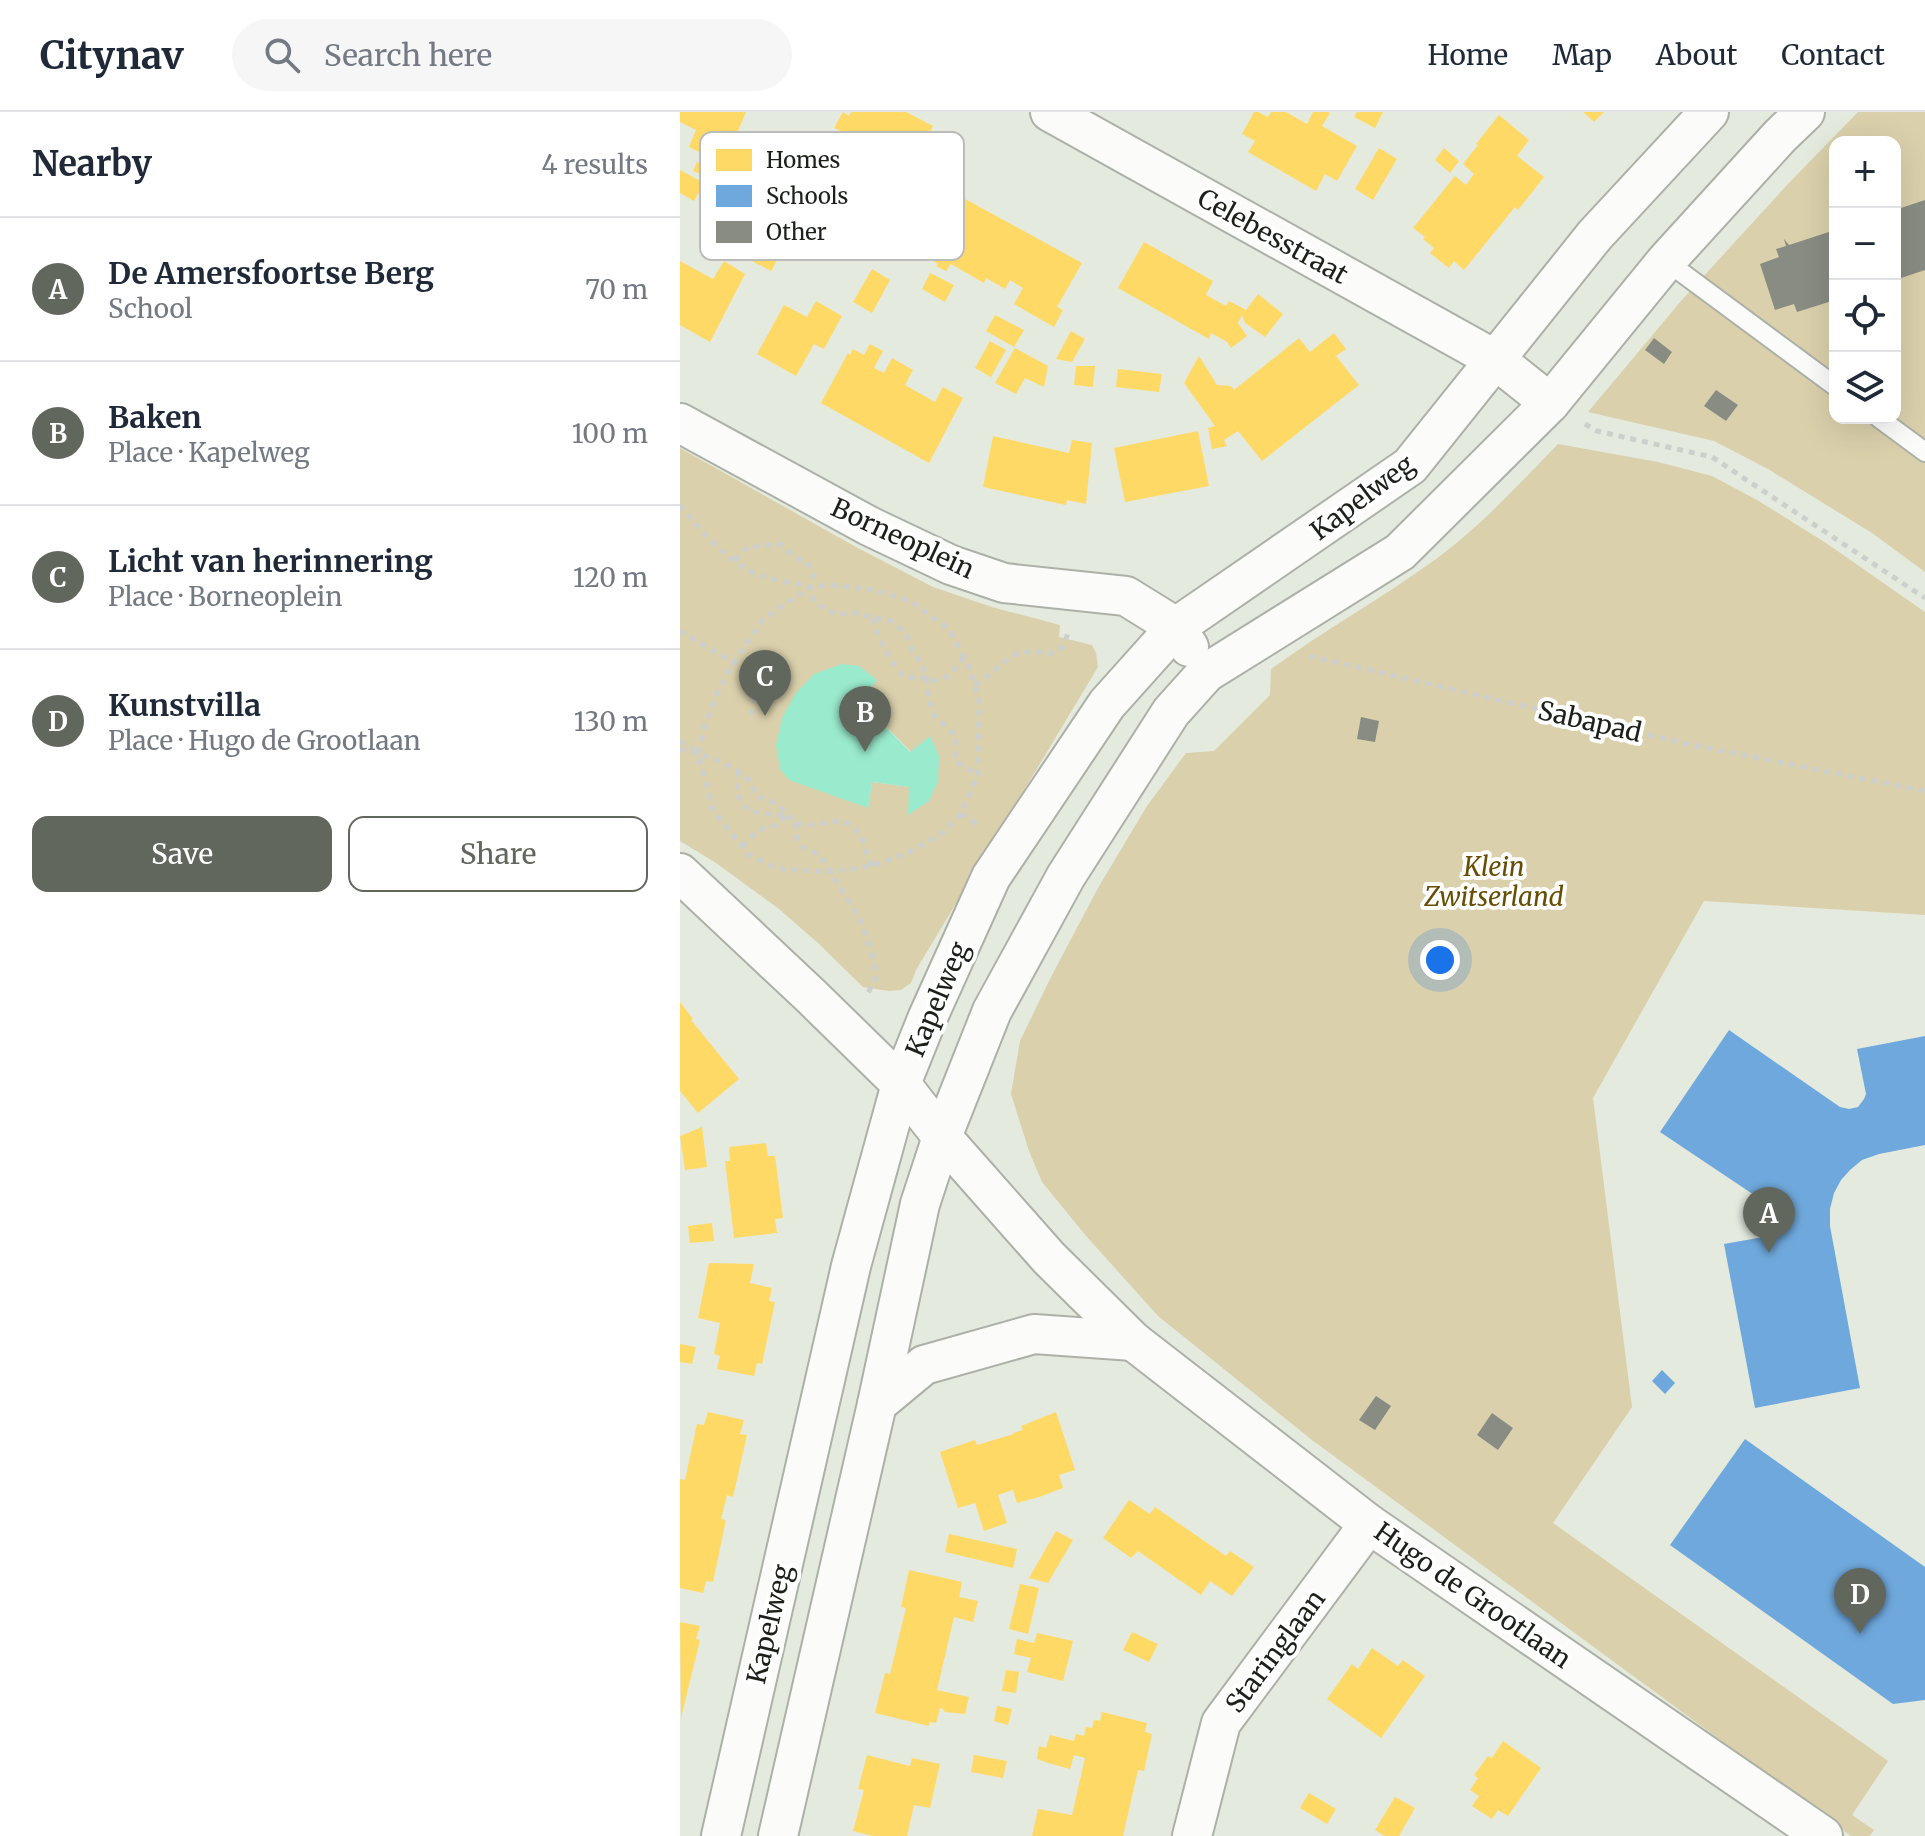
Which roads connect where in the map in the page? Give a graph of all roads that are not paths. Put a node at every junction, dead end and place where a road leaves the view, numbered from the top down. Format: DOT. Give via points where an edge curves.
graph roads {
  1 [pos="1709,112"];
  2 [pos="1805,112"];
  3 [pos="1070,117"];
  4 [pos="1666,261"];
  5 [pos="1496,360"];
  6 [pos="1829,382"];
  7 [pos="1550,403"];
  8 [pos="680,423"];
  9 [pos="1887,424"];
  10 [pos="1925,452"];
  11 [pos="1176,627"];
  12 [pos="1206,673"];
  13 [pos="680,873"];
  14 [pos="901,1084"];
  15 [pos="942,1137"];
  16 [pos="1133,1341"];
  17 [pos="877,1404"];
  18 [pos="1369,1524"];
  19 [pos="721,1836"];
  20 [pos="778,1836"];
  21 [pos="1192,1836"];
  22 [pos="1823,1836"];
  1 -- 5 [label="street, Kapelweg" via="1595,235"];
  2 -- 4 [label="street"];
  3 -- 5 [label="street, Celebesstraat"];
  4 -- 6 [label="lane"];
  4 -- 7 [label="street"];
  5 -- 7 [label="street"];
  5 -- 11 [label="street, Kapelweg" via="1410,466"];
  7 -- 12 [label="street" via="1400,552"];
  8 -- 11 [label="street, Borneoplein" via="951,565 1004,583 1126,596"];
  9 -- 10 [label="lane"];
  11 -- 12 [label="street, Borneoplein"];
  11 -- 14 [label="street, Kapelweg" via="1107,704 991,877"];
  12 -- 15 [label="street" via="1171,712 1066,876 992,1011"];
  13 -- 14 [label="street"];
  14 -- 15 [label="street, Hugo de Grootlaan"];
  14 -- 19 [label="street, Kapelweg" via="851,1266"];
  15 -- 16 [label="street, Hugo de Grootlaan" via="1049,1258"];
  15 -- 17 [label="street" via="920,1204"];
  16 -- 17 [label="street" via="1034,1334 924,1365"];
  16 -- 18 [label="street, Hugo de Grootlaan"];
  17 -- 20 [label="street"];
  18 -- 21 [label="street, Staringlaan" via="1221,1723"];
  18 -- 22 [label="street, Hugo de Grootlaan"];
}
